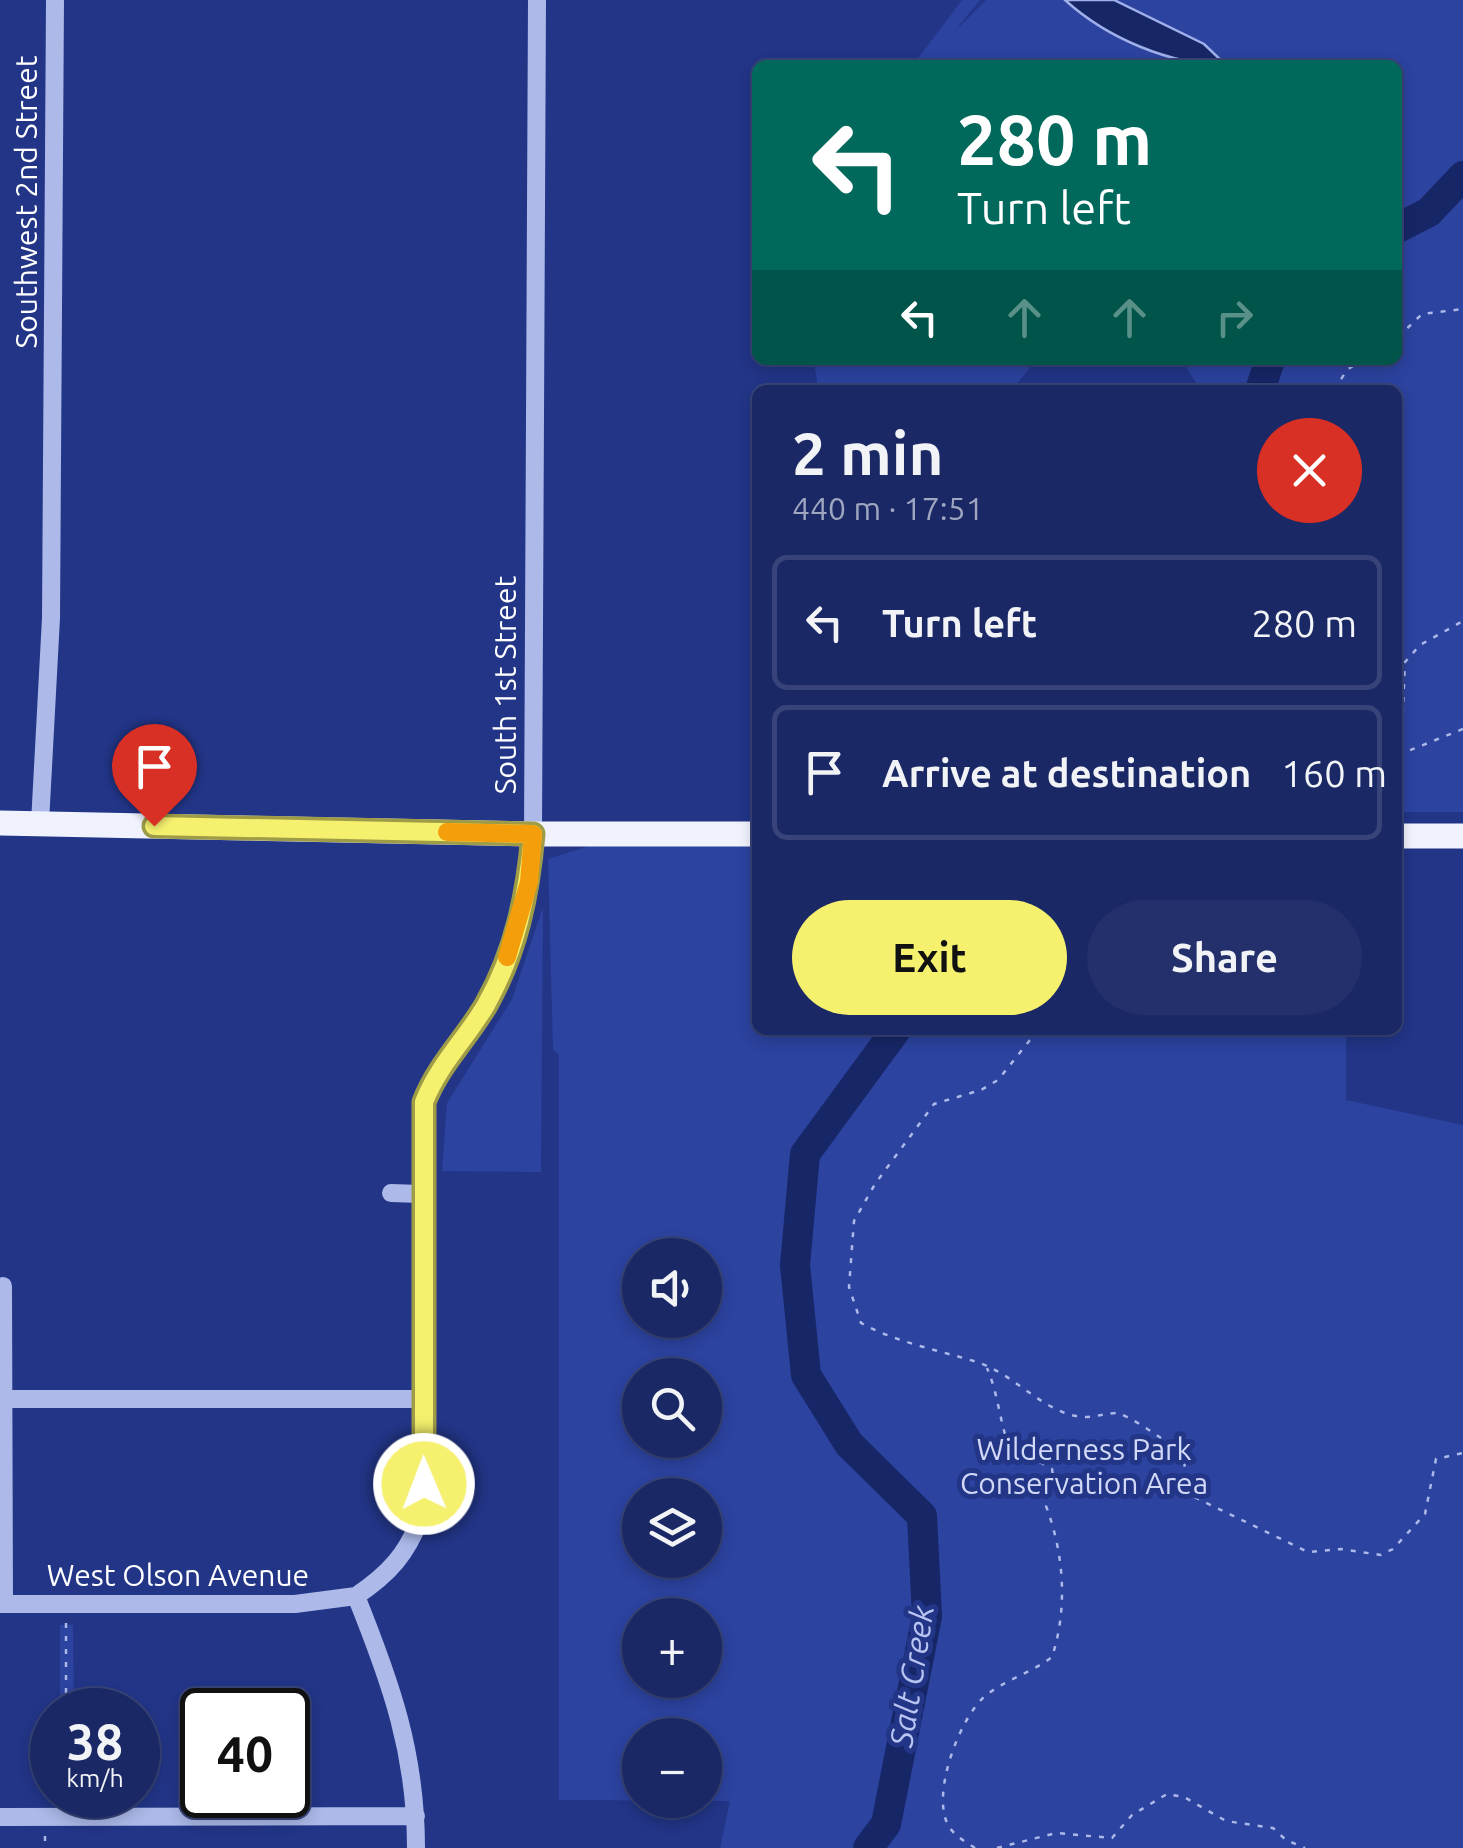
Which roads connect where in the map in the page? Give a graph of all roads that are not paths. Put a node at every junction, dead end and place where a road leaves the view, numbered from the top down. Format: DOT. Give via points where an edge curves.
graph roads {
  1 [pos="55,0"];
  2 [pos="537,0"];
  3 [pos="0,822"];
  4 [pos="40,823"];
  5 [pos="533,834"];
  6 [pos="752,834"];
  7 [pos="1402,836"];
  8 [pos="1463,836"];
  9 [pos="391,1193"];
  10 [pos="421,1194"];
  11 [pos="3,1286"];
  12 [pos="2,1399"];
  13 [pos="423,1399"];
  14 [pos="356,1596"];
  15 [pos="2,1604"];
  16 [pos="416,1816"];
  17 [pos="0,1818"];
  18 [pos="416,1848"];
  1 -- 4 [label="street, Southwest 2nd Street" via="51,618"];
  2 -- 5 [label="street, South 1st Street"];
  3 -- 4 [label="main road"];
  4 -- 5 [label="main road"];
  5 -- 6 [label="main road"];
  5 -- 10 [label="street, South 1st Street" via="529,882 504,966 424,1102"];
  7 -- 8 [label="main road"];
  9 -- 10 [label="street"];
  10 -- 13 [label="street, South 1st Street"];
  11 -- 12 [label="street"];
  12 -- 13 [label="street"];
  12 -- 15 [label="street"];
  13 -- 14 [label="street, South 1st Street" via="421,1516 396,1566"];
  14 -- 15 [label="street, West Olson Avenue" via="295,1604"];
  14 -- 16 [label="street" via="403,1722"];
  16 -- 17 [label="street"];
  16 -- 18 [label="street"];
}
